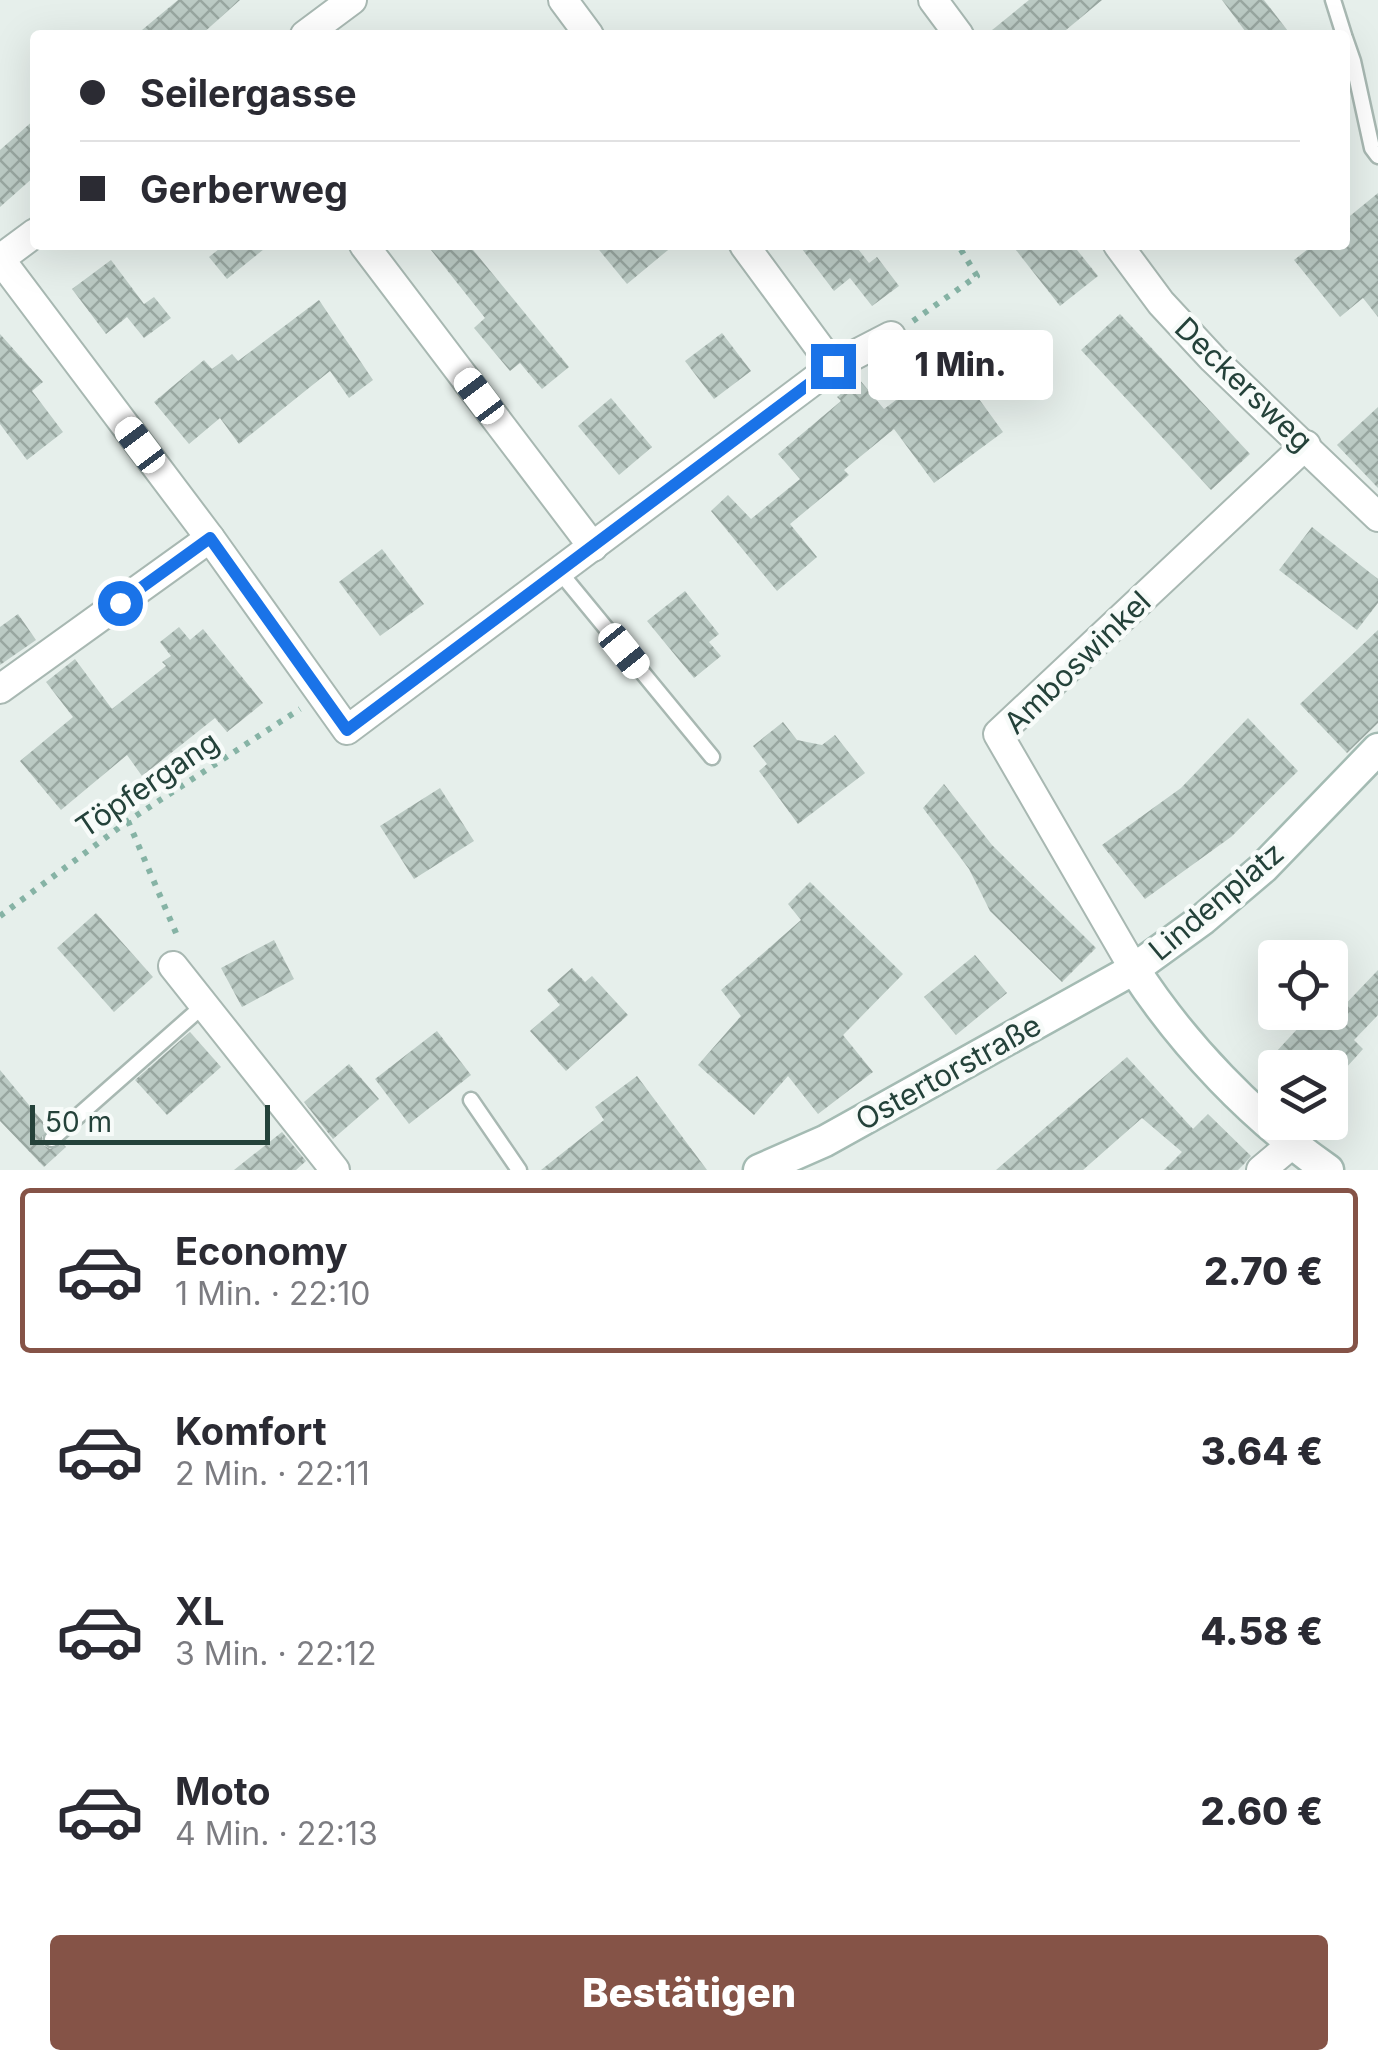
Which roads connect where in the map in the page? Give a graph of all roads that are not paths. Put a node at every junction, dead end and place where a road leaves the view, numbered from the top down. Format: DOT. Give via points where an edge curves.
graph roads {
  1 [pos="352,0"];
  2 [pos="563,0"];
  3 [pos="933,0"];
  4 [pos="1333,0"];
  5 [pos="312,30"];
  6 [pos="584,30"];
  7 [pos="955,30"];
  8 [pos="1342,30"];
  9 [pos="1350,60"];
  10 [pos="1378,156"];
  11 [pos="30,238"];
  12 [pos="368,250"];
  13 [pos="748,250"];
  14 [pos="1122,250"];
  15 [pos="0,259"];
  16 [pos="891,336"];
  17 [pos="833,366"];
  18 [pos="1306,445"];
  19 [pos="1378,517"];
  20 [pos="210,538"];
  21 [pos="593,547"];
  22 [pos="559,571"];
  23 [pos="0,688"];
  24 [pos="1378,748"];
  25 [pos="712,757"];
  26 [pos="173,966"];
  27 [pos="1134,968"];
  28 [pos="205,1004"];
  29 [pos="472,1100"];
  30 [pos="52,1139"];
  31 [pos="1291,1144"];
  32 [pos="335,1170"];
  33 [pos="519,1170"];
  34 [pos="759,1170"];
  35 [pos="1261,1170"];
  36 [pos="1328,1170"];
  1 -- 5 [label="street"];
  2 -- 6 [label="street"];
  3 -- 7 [label="street"];
  4 -- 8 [label="lane"];
  9 -- 10 [label="lane"];
  11 -- 15 [label="street"];
  12 -- 21 [label="street"];
  13 -- 17 [label="street"];
  14 -- 18 [label="street, Deckersweg" via="1213,359"];
  15 -- 20 [label="street"];
  16 -- 17 [label="street"];
  17 -- 21 [label="street"];
  18 -- 19 [label="street, Deckersweg"];
  18 -- 27 [label="street, Amboswinkel" via="998,734"];
  20 -- 22 [label="street" via="347,730"];
  20 -- 23 [label="street"];
  21 -- 22 [label="street"];
  22 -- 25 [label="lane"];
  24 -- 27 [label="street, Lindenplatz" via="1263,868"];
  26 -- 28 [label="street"];
  27 -- 31 [label="street, Lindenplatz" via="1204,1058"];
  27 -- 34 [label="street, Ostertorstraße"];
  28 -- 30 [label="lane"];
  28 -- 32 [label="street"];
  29 -- 33 [label="lane"];
  31 -- 35 [label="street"];
  31 -- 36 [label="street, Lindenplatz"];
}
